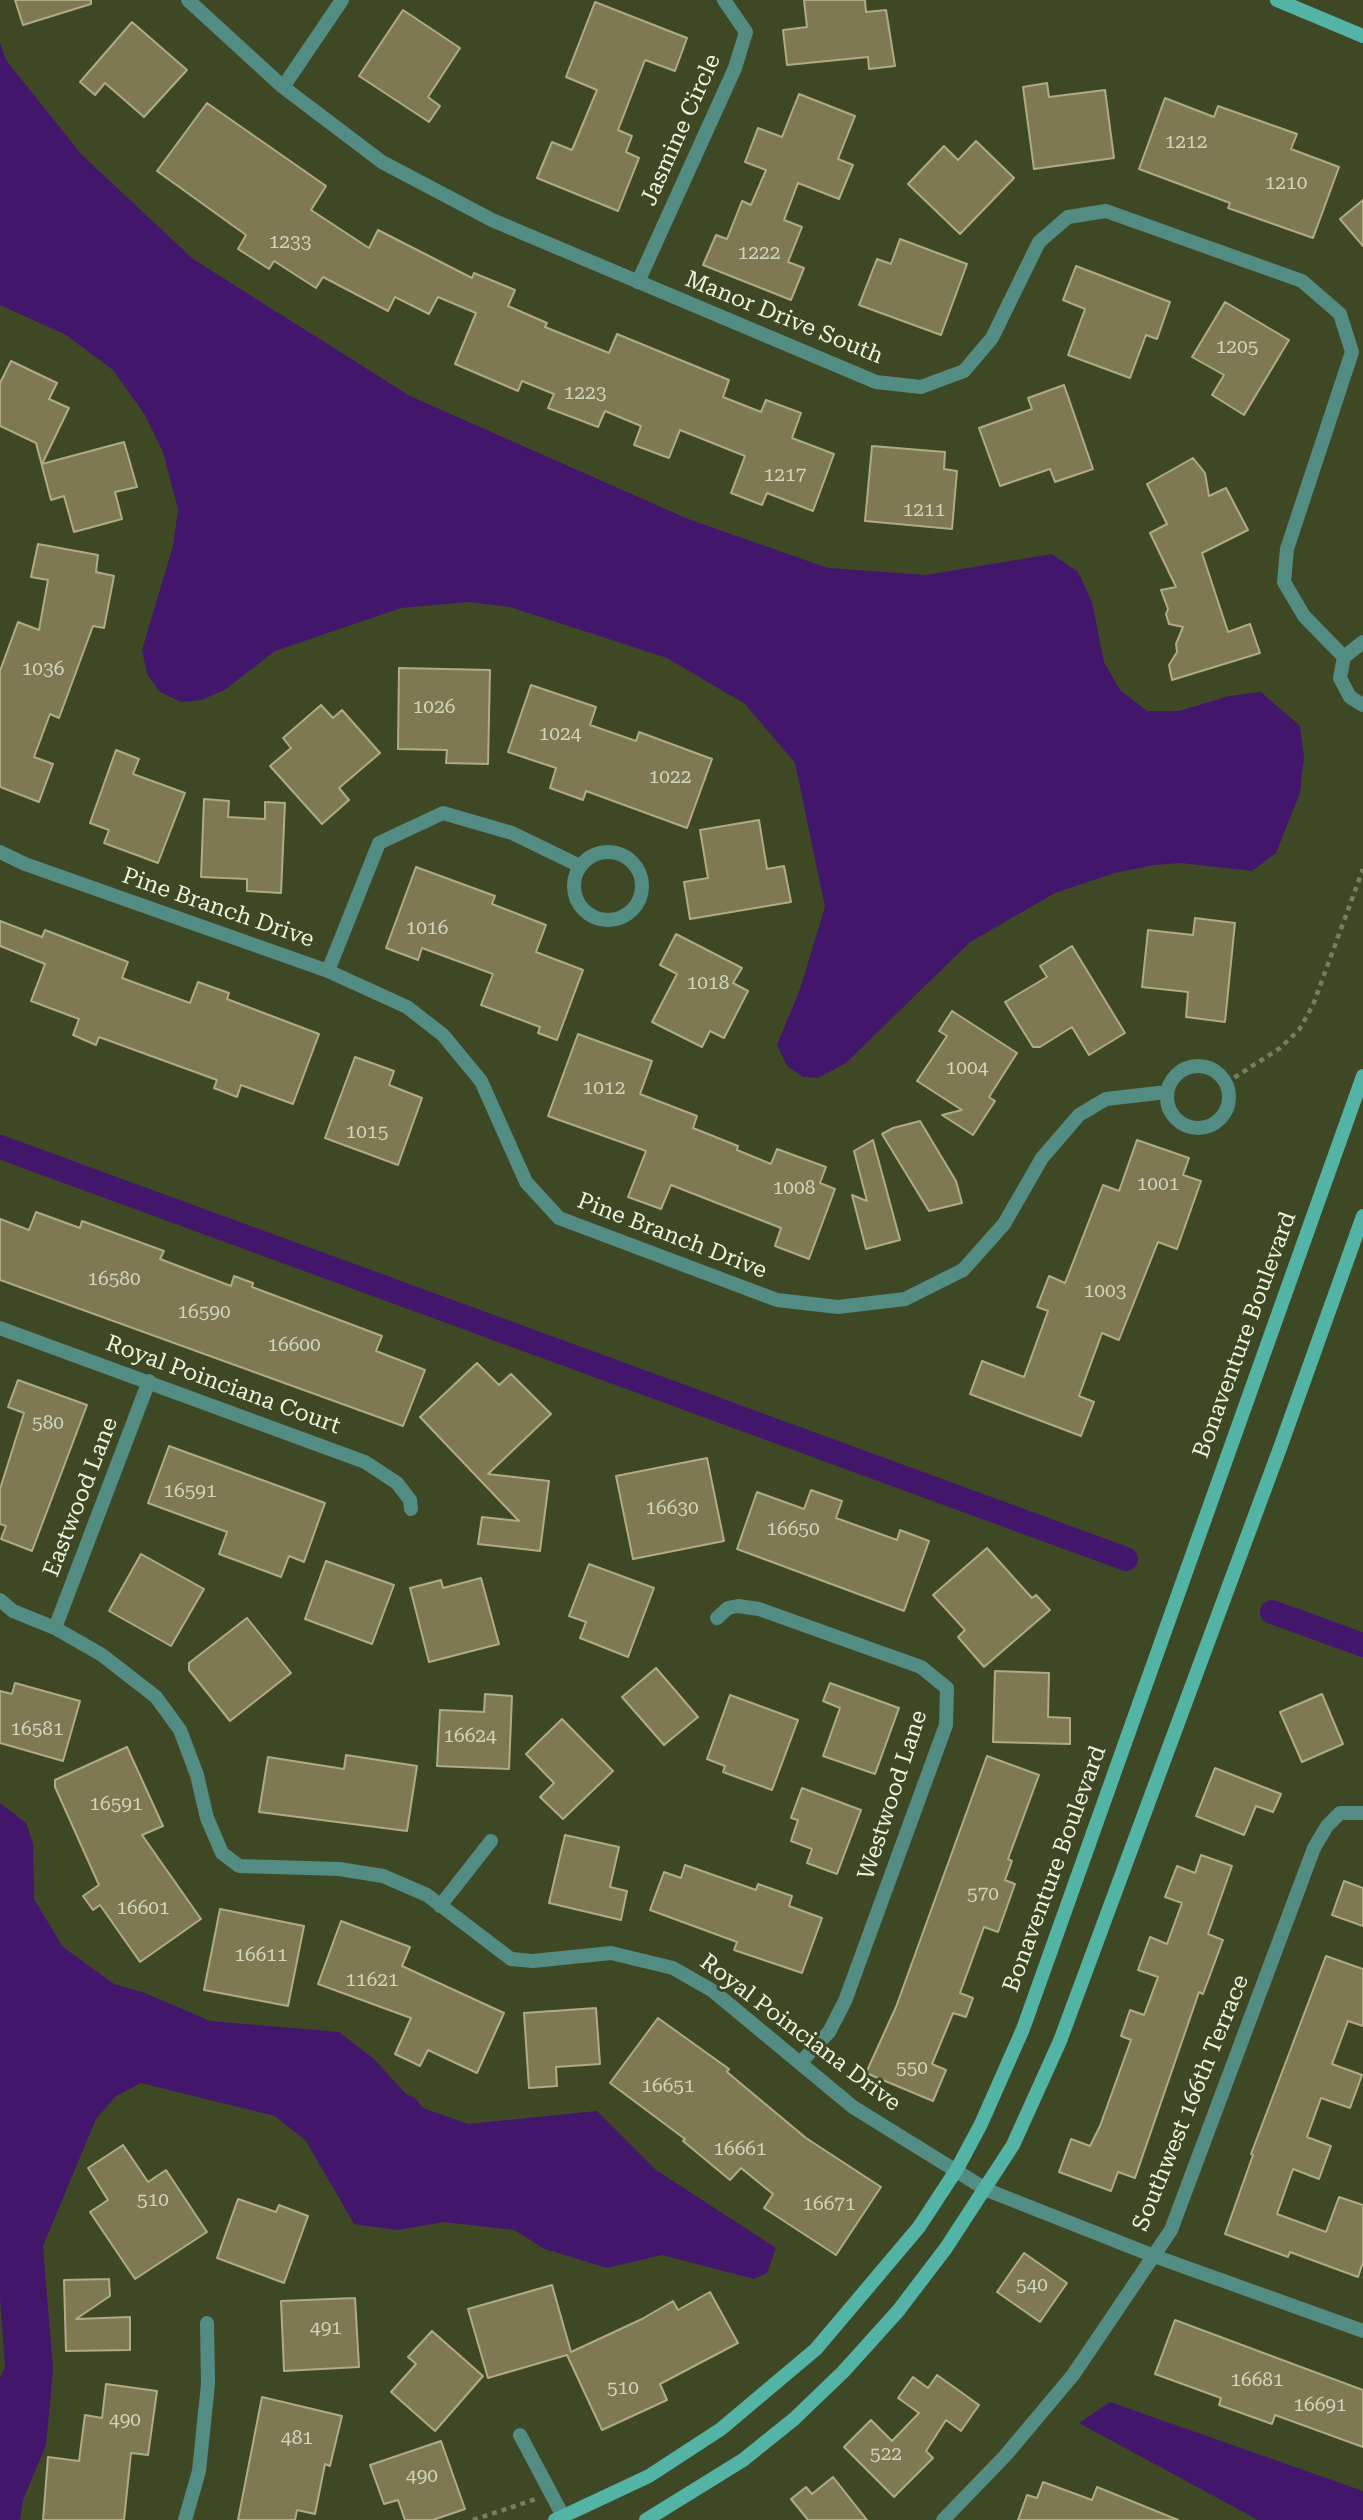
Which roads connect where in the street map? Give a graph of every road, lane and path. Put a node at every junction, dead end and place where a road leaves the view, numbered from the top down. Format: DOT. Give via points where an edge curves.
graph roads {
  1 [pos="188,0"];
  2 [pos="342,0"];
  3 [pos="724,0"];
  4 [pos="1277,0"];
  5 [pos="1363,36"];
  6 [pos="284,87"];
  7 [pos="638,282"];
  8 [pos="1363,642"];
  9 [pos="1343,657"];
  10 [pos="1363,705"];
  11 [pos="0,852"];
  12 [pos="580,866"];
  13 [pos="1363,869"];
  14 [pos="328,971"];
  15 [pos="1363,1076"];
  16 [pos="1226,1083"];
  17 [pos="1167,1092"];
  18 [pos="1363,1216"];
  19 [pos="0,1328"];
  20 [pos="149,1381"];
  21 [pos="411,1508"];
  22 [pos="0,1600"];
  23 [pos="718,1618"];
  24 [pos="55,1628"];
  25 [pos="1363,1813"];
  26 [pos="491,1840"];
  27 [pos="440,1906"];
  28 [pos="801,2062"];
  29 [pos="957,2169"];
  30 [pos="987,2190"];
  31 [pos="1154,2256"];
  32 [pos="207,2323"];
  33 [pos="1363,2331"];
  34 [pos="520,2435"];
  35 [pos="551,2494"];
  36 [pos="559,2518"];
  37 [pos="185,2520"];
  38 [pos="474,2520"];
  39 [pos="646,2520"];
  40 [pos="943,2520"];
  1 -- 6 [label="street, Manor Drive South"];
  2 -- 6 [label="street"];
  3 -- 7 [label="street, Jasmine Circle" via="746,32 735,68"];
  4 -- 5 [label="main road"];
  6 -- 7 [label="street, Manor Drive South" via="382,162 492,220"];
  7 -- 9 [label="street, Manor Drive South" via="876,382 920,387 964,371 992,338 1039,242 1068,217 1106,211 1302,281 1340,314 1352,352 1287,549 1284,582 1304,616"];
  8 -- 9 [label="street"];
  9 -- 10 [label="street" via="1343,688"];
  11 -- 14 [label="street, Pine Branch Drive"];
  12 -- 12 [label="street" via="575,896 588,913 607,920 635,906 640,875 628,859 597,853"];
  12 -- 14 [label="street" via="512,833 443,813 379,842"];
  13 -- 16 [label="path" via="1299,1030"];
  14 -- 17 [label="street, Pine Branch Drive" via="407,1007 443,1035 481,1081 526,1182 559,1218 778,1300 838,1307 905,1299 963,1270 1004,1224 1042,1158 1079,1115 1106,1099"];
  15 -- 29 [label="main road, Bonaventure Boulevard" via="1023,2029"];
  16 -- 17 [label="street" via="1212,1069 1193,1066 1176,1075"];
  16 -- 17 [label="street" via="1226,1111 1202,1128 1176,1119"];
  18 -- 30 [label="main road" via="1060,2041 1013,2145"];
  19 -- 20 [label="street, Royal Poinciana Court"];
  20 -- 21 [label="street, Royal Poinciana Court" via="365,1462 397,1483"];
  20 -- 24 [label="street, Eastwood Lane"];
  22 -- 24 [label="street, Royal Poinciana Drive" via="13,1611"];
  23 -- 28 [label="street, Westwood Lane" via="728,1608 759,1609 921,1667 947,1688 946,1725 845,2001 829,2032"];
  24 -- 27 [label="street, Royal Poinciana Drive" via="156,1697 180,1730 222,1853 239,1866 383,1876 427,1895"];
  25 -- 31 [label="street, Southwest 166th Terrace" via="1340,1813 1314,1848 1171,2230"];
  26 -- 27 [label="street"];
  27 -- 28 [label="street, Royal Poinciana Drive" via="511,1959 611,1953 673,1968 713,1992"];
  28 -- 29 [label="street, Royal Poinciana Drive" via="853,2107"];
  29 -- 30 [label="street, Royal Poinciana Drive"];
  29 -- 36 [label="main road, Bonaventure Boulevard" via="911,2237 816,2349 721,2429 649,2476"];
  30 -- 31 [label="street, Royal Poinciana Drive"];
  30 -- 39 [label="main road" via="898,2311 843,2372 743,2460"];
  31 -- 33 [label="street, Royal Poinciana Drive"];
  31 -- 40 [label="street, Southwest 166th Terrace" via="1073,2375"];
  32 -- 37 [label="street" via="208,2384 199,2471"];
  34 -- 35 [label="street, Bonaventure Boulevard"];
  35 -- 36 [label="street, Bonaventure Boulevard"];
  35 -- 38 [label="path"];
}
